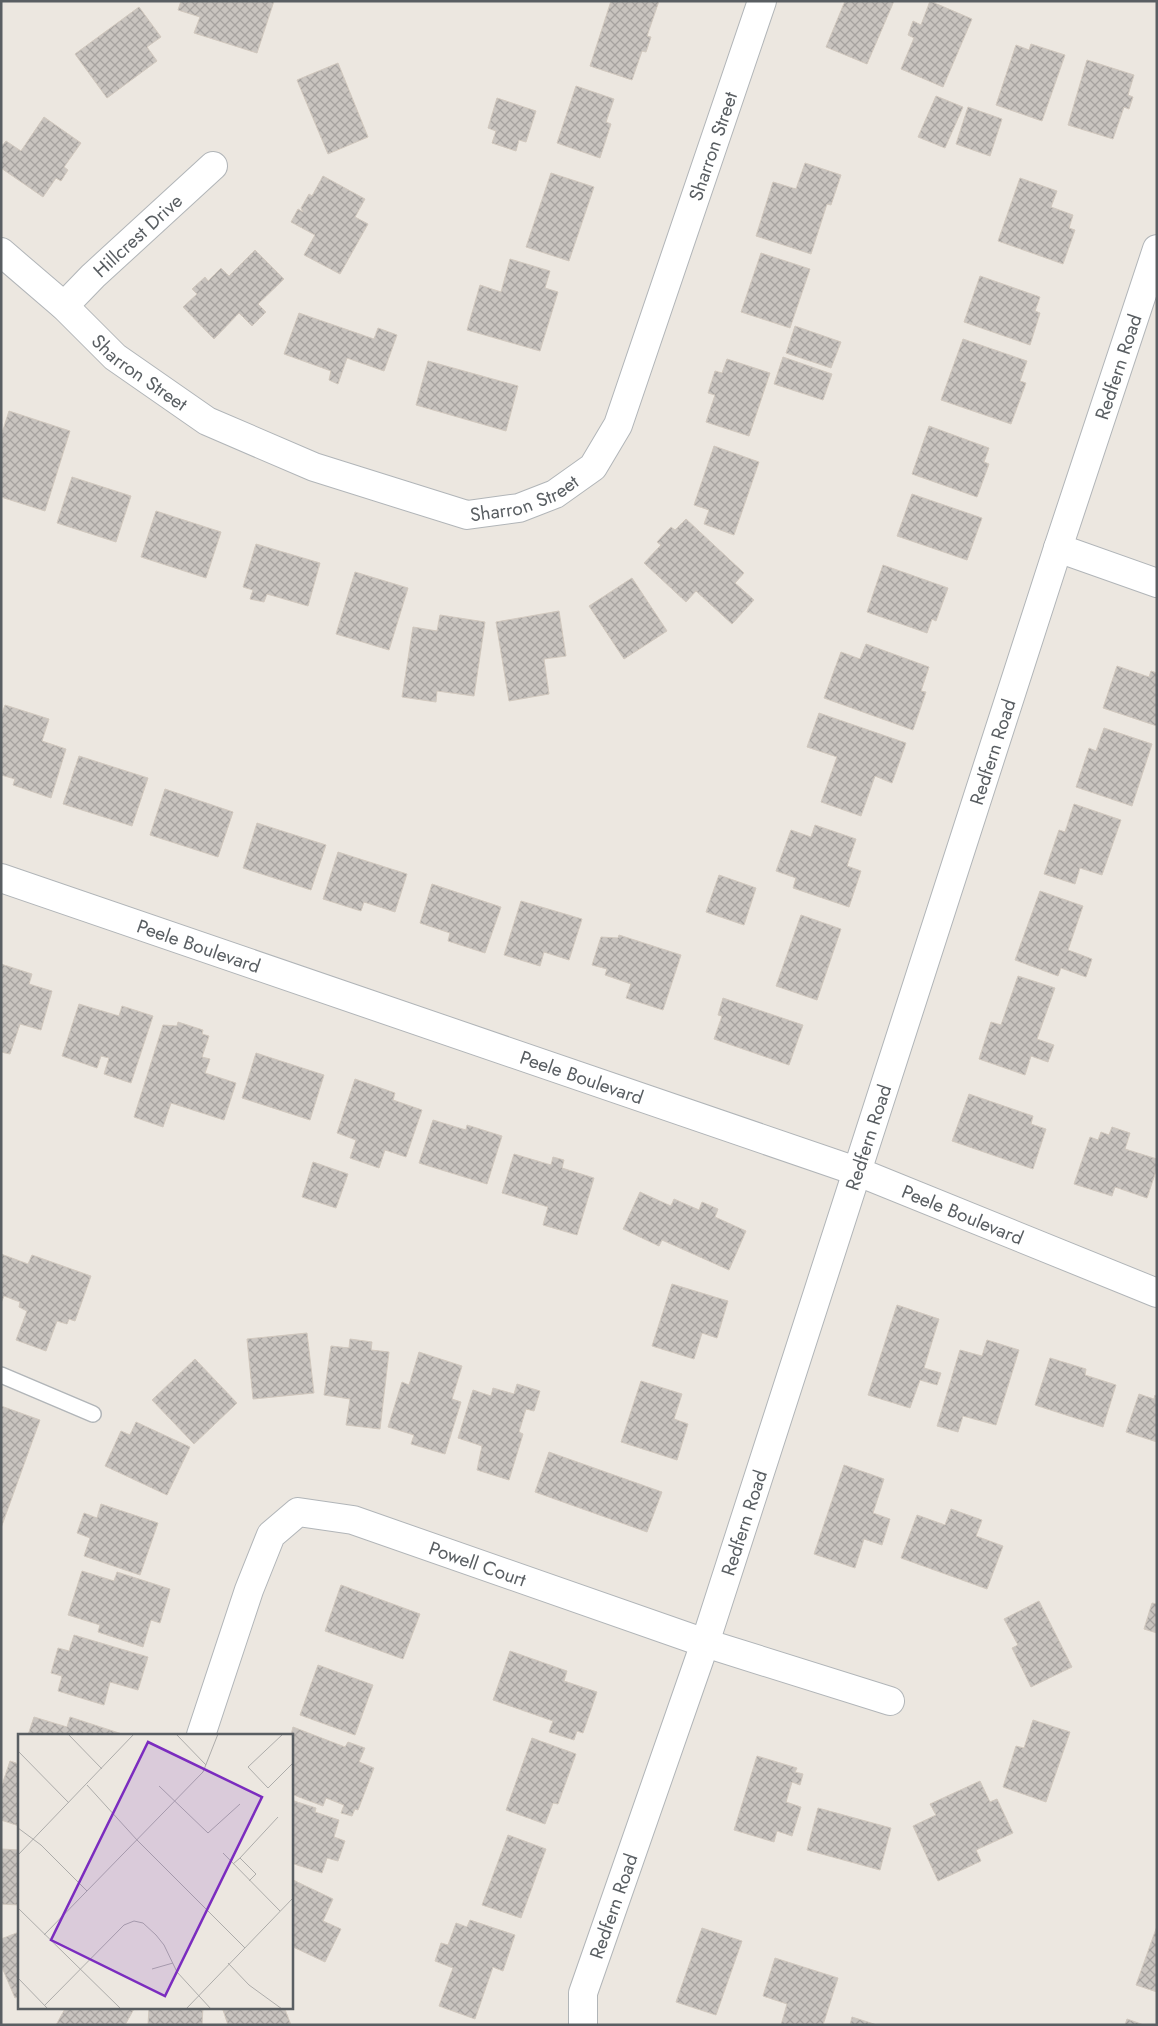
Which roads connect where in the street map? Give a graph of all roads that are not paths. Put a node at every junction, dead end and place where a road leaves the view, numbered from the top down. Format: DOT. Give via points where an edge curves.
graph roads {
  1 [pos="762,1"];
  2 [pos="213,166"];
  3 [pos="1157,249"];
  4 [pos="1,252"];
  5 [pos="64,306"];
  6 [pos="1058,548"];
  7 [pos="1157,582"];
  8 [pos="1,878"];
  9 [pos="856,1172"];
  10 [pos="1157,1293"];
  11 [pos="1,1375"];
  12 [pos="93,1414"];
  13 [pos="705,1643"];
  14 [pos="890,1701"];
  15 [pos="201,1734"];
  16 [pos="583,2025"];
  1 -- 5 [label="street, Sharron Street" via="618,424 593,467 555,494 519,508 467,515 314,467 207,421 115,357"];
  2 -- 5 [label="street, Hillcrest Drive"];
  3 -- 6 [label="street, Redfern Road"];
  4 -- 5 [label="street, Sharron Street"];
  6 -- 7 [label="street"];
  6 -- 9 [label="street, Redfern Road"];
  8 -- 9 [label="street, Peele Boulevard"];
  9 -- 10 [label="street, Peele Boulevard"];
  9 -- 13 [label="street, Redfern Road"];
  11 -- 12 [label="lane"];
  13 -- 14 [label="street, Powell Court"];
  13 -- 15 [label="street, Powell Court" via="353,1520 298,1512 271,1535 249,1590"];
  13 -- 16 [label="street, Redfern Road" via="583,1993"];
}
